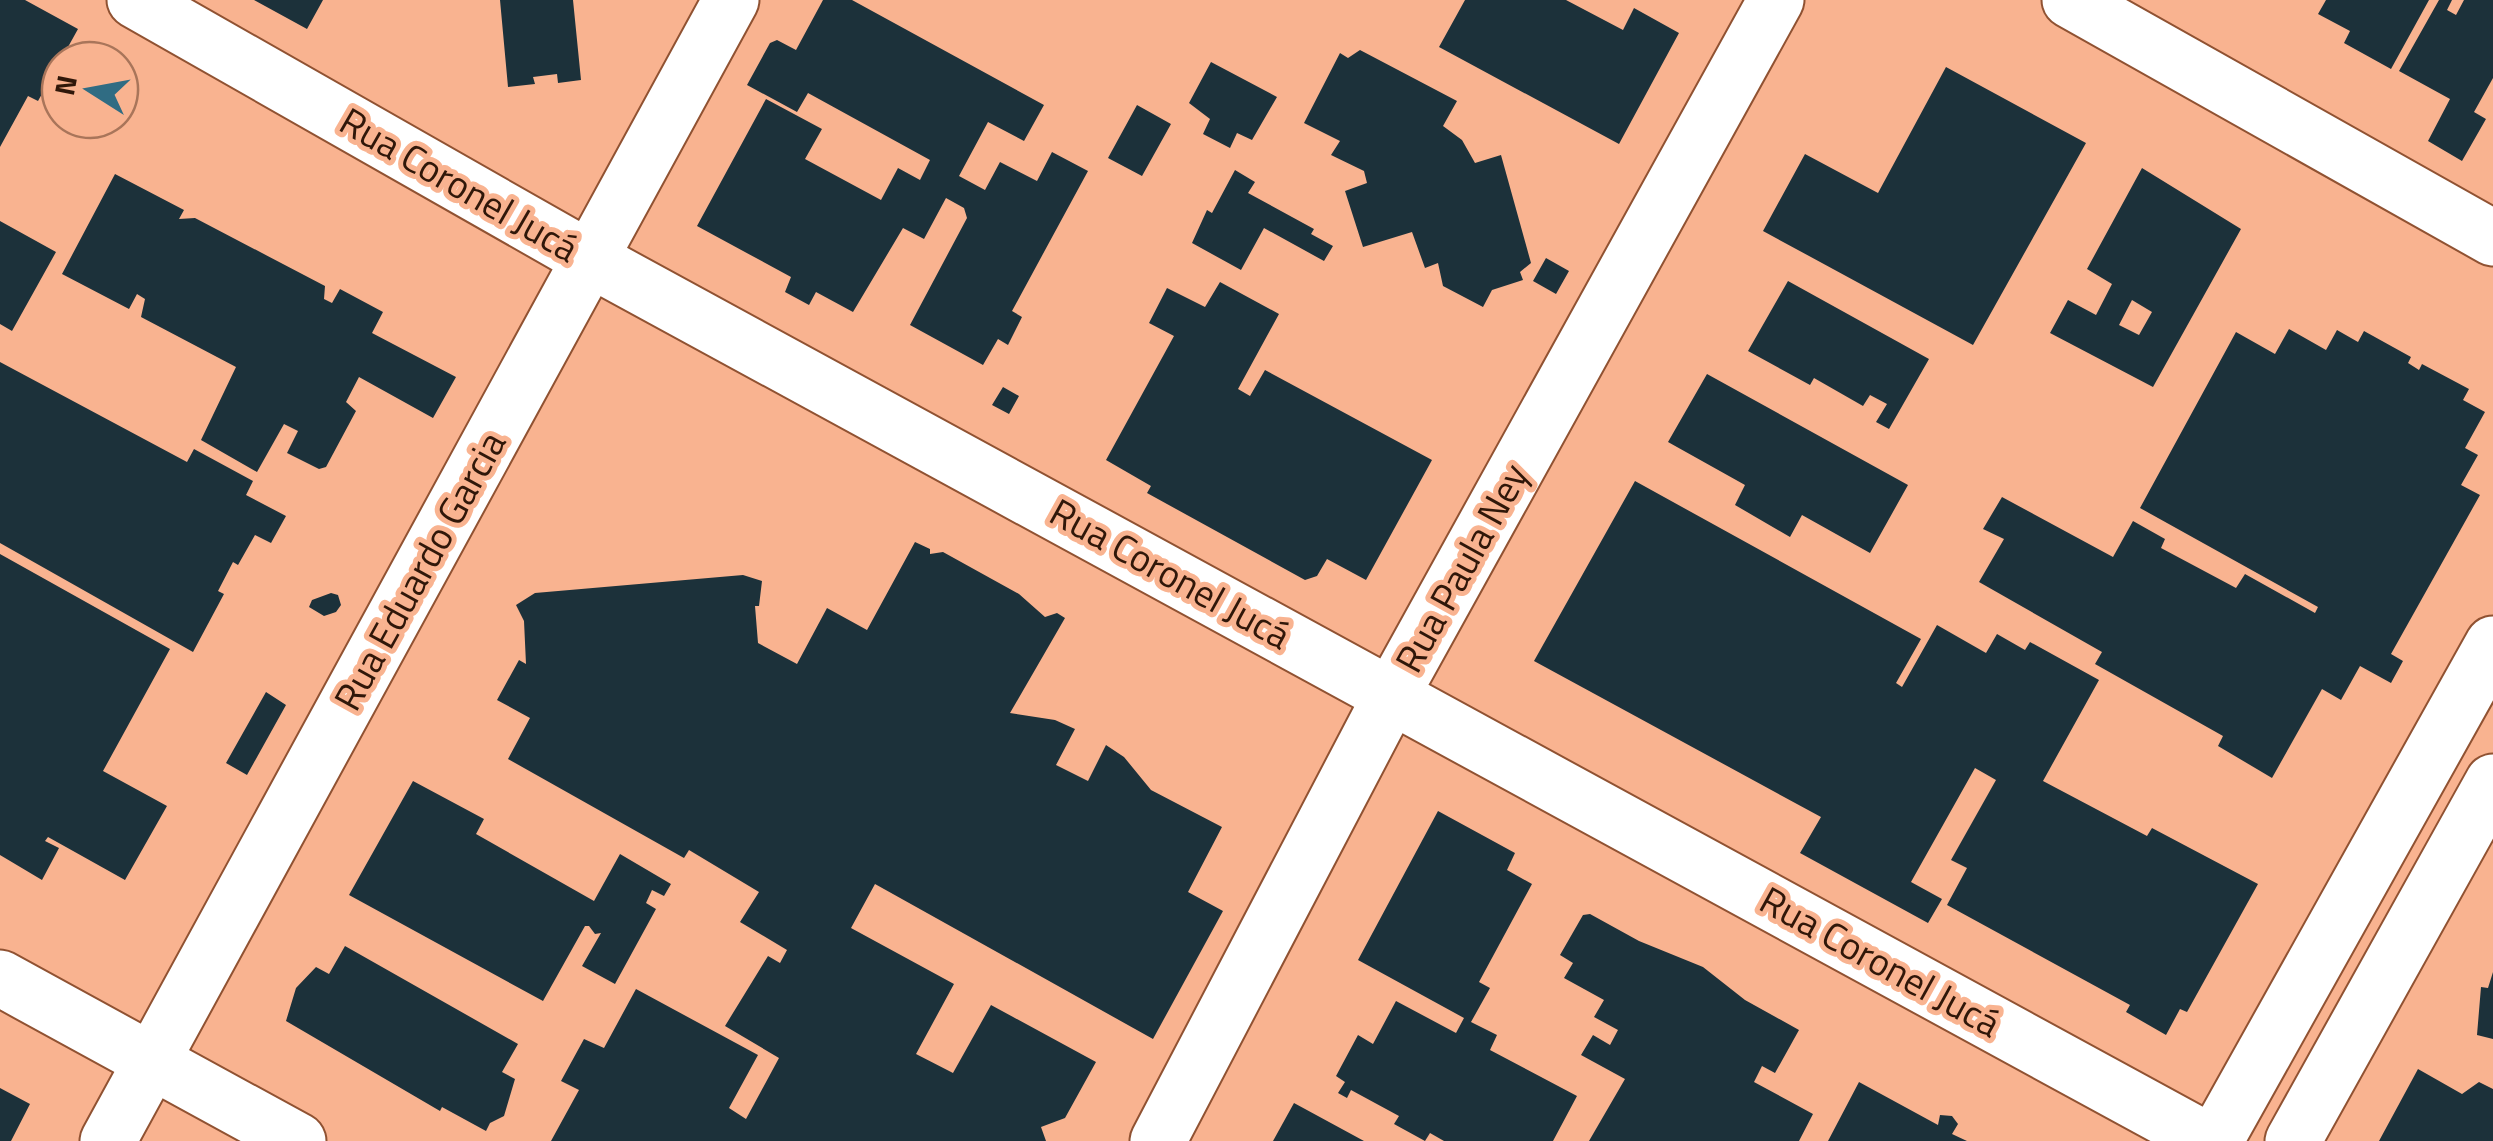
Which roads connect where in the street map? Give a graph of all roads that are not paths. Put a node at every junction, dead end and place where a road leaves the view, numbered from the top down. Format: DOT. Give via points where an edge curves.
graph roads {
  1 [pos="135,0"];
  2 [pos="732,0"];
  3 [pos="1776,0"];
  4 [pos="2070,0"];
  5 [pos="2493,238"];
  6 [pos="590,258"];
  7 [pos="2493,644"];
  8 [pos="1392,694"];
  9 [pos="2493,782"];
  10 [pos="0,978"];
  11 [pos="151,1063"];
  12 [pos="108,1141"];
  13 [pos="298,1141"];
  14 [pos="1158,1141"];
  15 [pos="2212,1141"];
  16 [pos="2293,1141"];
  1 -- 6 [label="street, Rua Coronel Jucá"];
  2 -- 6 [label="street, Rua Eduardo Garcia"];
  3 -- 8 [label="street, Rua Paula Ney"];
  4 -- 5 [label="street"];
  6 -- 8 [label="street, Rua Coronel Jucá"];
  6 -- 11 [label="street, Rua Eduardo Garcia"];
  7 -- 15 [label="street"];
  8 -- 14 [label="street, Rua Paula Ney"];
  8 -- 15 [label="street, Rua Coronel Jucá"];
  9 -- 16 [label="street"];
  10 -- 11 [label="street"];
  11 -- 12 [label="street, Rua Eduardo Garcia"];
  11 -- 13 [label="street"];
}
